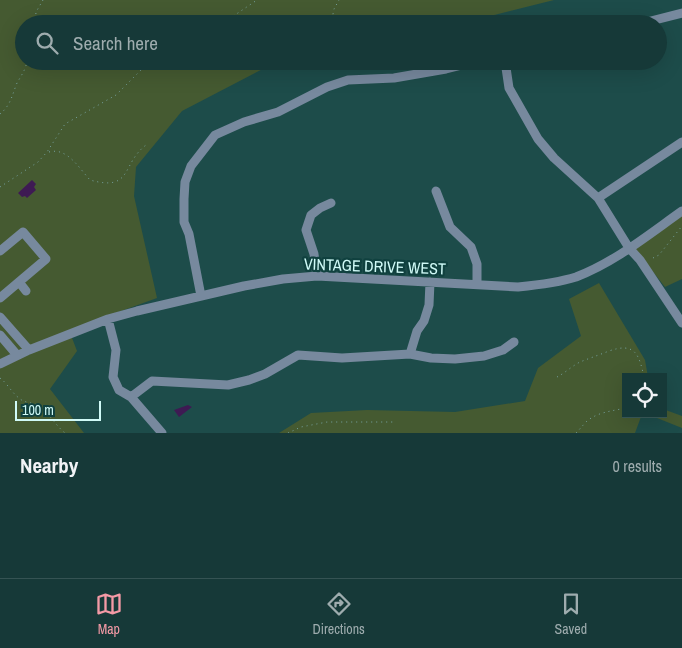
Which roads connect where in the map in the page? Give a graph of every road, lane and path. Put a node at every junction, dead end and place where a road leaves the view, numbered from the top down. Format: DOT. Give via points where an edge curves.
graph roads {
  1 [pos="42,0"];
  2 [pos="257,0"];
  3 [pos="339,0"];
  4 [pos="682,13"];
  5 [pos="36,15"];
  6 [pos="235,15"];
  7 [pos="333,15"];
  8 [pos="667,17"];
  9 [pos="23,70"];
  10 [pos="141,70"];
  11 [pos="434,70"];
  12 [pos="506,70"];
  13 [pos="0,114"];
  14 [pos="682,142"];
  15 [pos="146,145"];
  16 [pos="47,152"];
  17 [pos="0,186"];
  18 [pos="436,191"];
  19 [pos="598,198"];
  20 [pos="331,203"];
  21 [pos="682,212"];
  22 [pos="682,226"];
  23 [pos="629,248"];
  24 [pos="0,251"];
  25 [pos="653,258"];
  26 [pos="317,276"];
  27 [pos="18,282"];
  28 [pos="430,282"];
  29 [pos="477,284"];
  30 [pos="26,292"];
  31 [pos="201,296"];
  32 [pos="0,298"];
  33 [pos="0,317"];
  34 [pos="108,319"];
  35 [pos="682,323"];
  36 [pos="0,335"];
  37 [pos="514,342"];
  38 [pos="29,350"];
  39 [pos="410,354"];
  40 [pos="17,355"];
  41 [pos="0,364"];
  42 [pos="643,373"];
  43 [pos="557,377"];
  44 [pos="0,378"];
  45 [pos="131,397"];
  46 [pos="622,409"];
  47 [pos="394,422"];
  48 [pos="65,433"];
  49 [pos="162,433"];
  50 [pos="288,433"];
  51 [pos="576,433"];
  1 -- 5 [label="path"];
  2 -- 6 [label="path"];
  3 -- 7 [label="path"];
  4 -- 8 [label="street"];
  9 -- 13 [label="path" via="10,104"];
  10 -- 16 [label="path" via="116,95 65,124"];
  11 -- 31 [label="street" via="394,78 348,80 278,112 215,135 191,166 185,182 184,222"];
  12 -- 19 [label="street" via="509,88 538,139"];
  14 -- 19 [label="street"];
  15 -- 16 [label="path" via="123,176 110,184 90,180 76,163 61,152"];
  16 -- 17 [label="path" via="38,162"];
  18 -- 29 [label="street" via="450,227 471,247 477,264"];
  19 -- 23 [label="street"];
  20 -- 26 [label="street" via="311,215 306,230"];
  21 -- 23 [label="street, VINTAGE DRIVE WEST"];
  22 -- 25 [label="path"];
  23 -- 29 [label="street, VINTAGE DRIVE WEST" via="600,266 548,284 518,287"];
  23 -- 35 [label="street"];
  24 -- 27 [label="street" via="23,232 46,259"];
  26 -- 28 [label="street, VINTAGE DRIVE WEST"];
  26 -- 31 [label="street, VINTAGE DRIVE WEST" via="283,279"];
  27 -- 30 [label="street"];
  27 -- 32 [label="street"];
  28 -- 29 [label="street, VINTAGE DRIVE WEST"];
  28 -- 39 [label="street" via="429,305"];
  31 -- 34 [label="street, VINTAGE DRIVE WEST"];
  33 -- 38 [label="street"];
  34 -- 38 [label="street, VINTAGE DRIVE WEST"];
  34 -- 45 [label="street" via="116,350 113,377 119,390"];
  36 -- 40 [label="street"];
  37 -- 39 [label="street" via="503,350 484,356 455,359"];
  38 -- 40 [label="street, VINTAGE DRIVE WEST"];
  39 -- 45 [label="street" via="342,358 298,355 249,380 228,384 152,381"];
  40 -- 41 [label="street, VINTAGE DRIVE WEST"];
  42 -- 43 [label="path" via="639,357 625,347 579,362"];
  44 -- 48 [label="path" via="20,400 36,404"];
  45 -- 49 [label="street"];
  46 -- 51 [label="path" via="589,419"];
  47 -- 50 [label="path" via="327,422"];
}
